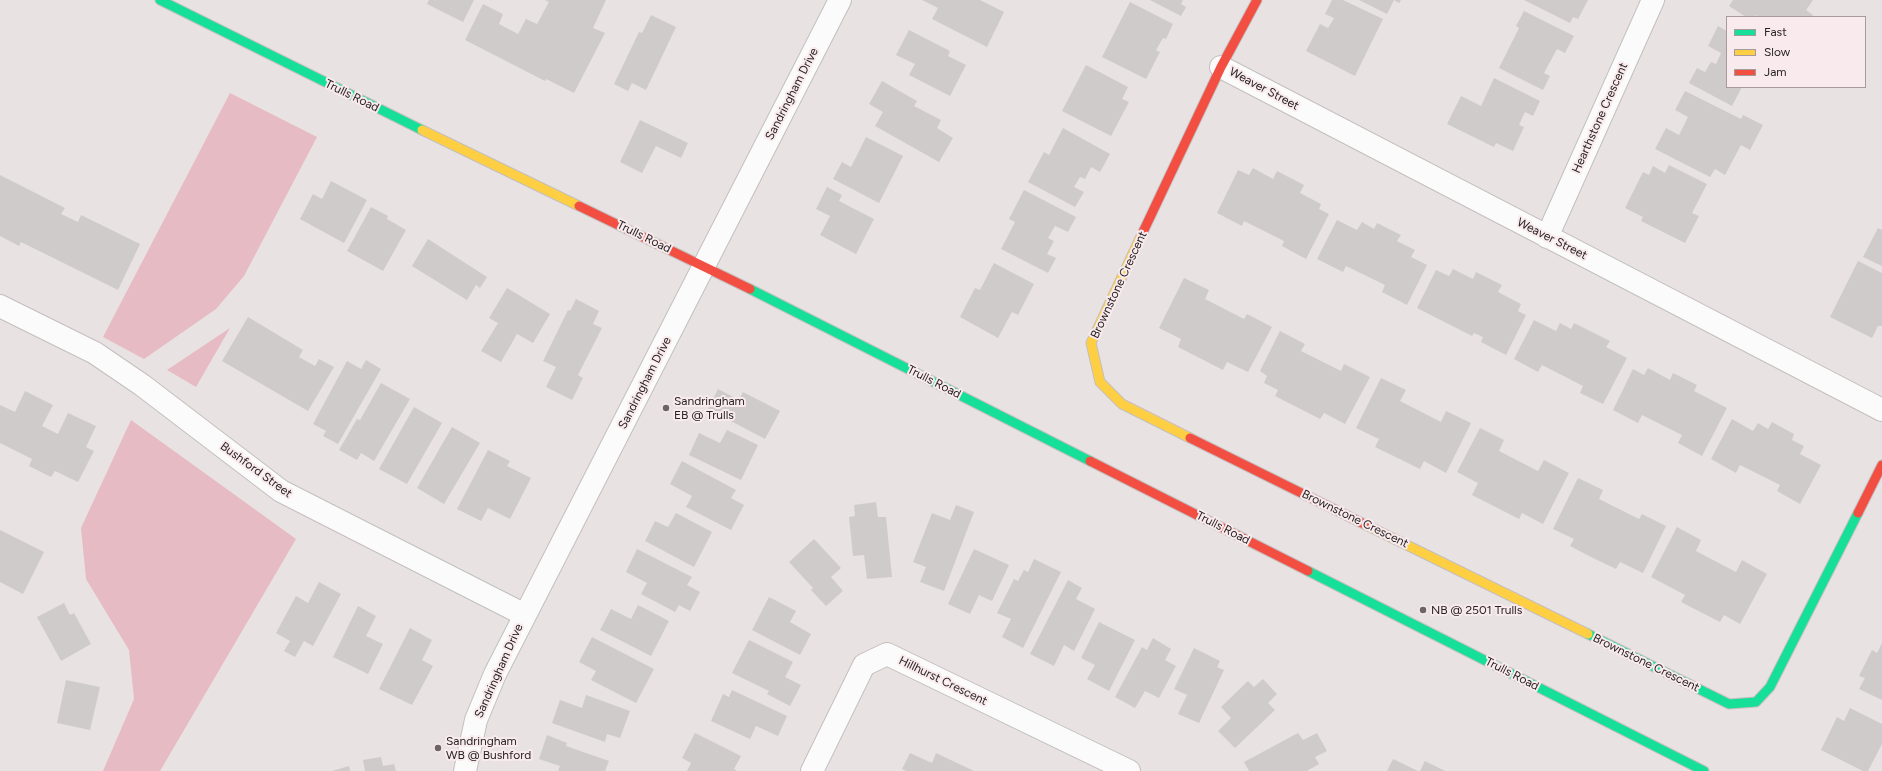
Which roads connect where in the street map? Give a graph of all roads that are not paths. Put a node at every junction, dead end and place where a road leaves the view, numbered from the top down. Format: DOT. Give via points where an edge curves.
graph roads {
  1 [pos="160,0"];
  2 [pos="840,0"];
  3 [pos="1257,0"];
  4 [pos="1653,0"];
  5 [pos="1221,67"];
  6 [pos="1547,237"];
  7 [pos="704,266"];
  8 [pos="0,306"];
  9 [pos="1882,410"];
  10 [pos="1882,466"];
  11 [pos="524,615"];
  12 [pos="465,771"];
  13 [pos="812,771"];
  14 [pos="1129,771"];
  15 [pos="1704,771"];
  1 -- 7 [label="street, Trulls Road" via="347,94"];
  2 -- 7 [label="street, Sandringham Drive"];
  3 -- 5 [label="street, Brownstone Crescent"];
  4 -- 6 [label="street, Hearthstone Crescent"];
  5 -- 6 [label="street, Weaver Street"];
  5 -- 10 [label="street, Brownstone Crescent" via="1091,343 1100,382 1122,404 1729,704 1756,702 1770,687"];
  6 -- 9 [label="street, Weaver Street"];
  7 -- 11 [label="street, Sandringham Drive"];
  7 -- 15 [label="street, Trulls Road"];
  8 -- 11 [label="street, Bushford Street" via="95,353 142,384 280,491"];
  11 -- 12 [label="street, Sandringham Drive" via="476,720"];
  13 -- 14 [label="street, Hillhurst Crescent" via="864,665 887,654"];
}
